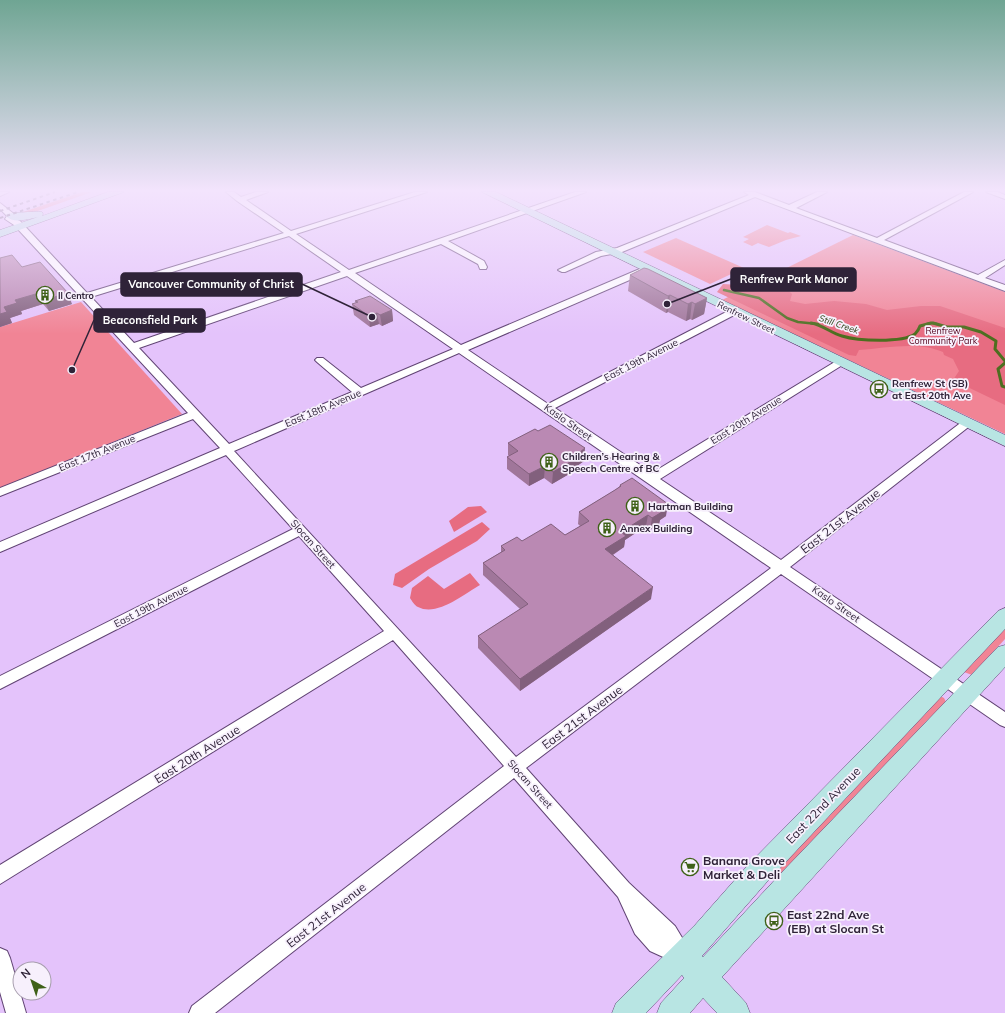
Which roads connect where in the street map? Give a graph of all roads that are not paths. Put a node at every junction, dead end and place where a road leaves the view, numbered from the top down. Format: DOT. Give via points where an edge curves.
graph roads {
  1 [pos="32,239"];
  2 [pos="273,239"];
  3 [pos="298,239"];
  4 [pos="447,239"];
  5 [pos="584,239"];
  6 [pos="643,239"];
  7 [pos="877,240"];
  8 [pos="442,241"];
  9 [pos="610,252"];
  10 [pos="1005,262"];
  11 [pos="483,266"];
  12 [pos="646,269"];
  13 [pos="562,270"];
  14 [pos="348,273"];
  15 [pos="979,278"];
  16 [pos="1005,288"];
  17 [pos="86,296"];
  18 [pos="735,312"];
  19 [pos="133,347"];
  20 [pos="460,349"];
  21 [pos="320,360"];
  22 [pos="841,362"];
  23 [pos="359,392"];
  24 [pos="547,408"];
  25 [pos="195,414"];
  26 [pos="967,423"];
  27 [pos="1005,440"];
  28 [pos="226,448"];
  29 [pos="651,478"];
  30 [pos="0,492"];
  31 [pos="301,530"];
  32 [pos="0,547"];
  33 [pos="781,566"];
  34 [pos="1005,616"];
  35 [pos="393,633"];
  36 [pos="1005,653"];
  37 [pos="944,679"];
  38 [pos="0,682"];
  39 [pos="966,694"];
  40 [pos="1005,720"];
  41 [pos="515,767"];
  42 [pos="0,875"];
  43 [pos="683,956"];
  44 [pos="0,958"];
  45 [pos="704,977"];
  46 [pos="16,1013"];
  47 [pos="199,1013"];
  48 [pos="626,1013"];
  49 [pos="671,1013"];
  50 [pos="736,1013"];
  1 -- 17 [label="street, Slocan Street"];
  2 -- 17 [label="street"];
  3 -- 14 [label="street, Kaslo Street"];
  4 -- 8 [label="street"];
  5 -- 9 [label="street, Renfrew Street"];
  6 -- 9 [label="street"];
  7 -- 15 [label="street"];
  8 -- 11 [label="street"];
  8 -- 14 [label="street"];
  9 -- 12 [label="street, Renfrew Street"];
  9 -- 13 [label="street" via="598,254"];
  10 -- 15 [label="street"];
  12 -- 18 [label="street, Renfrew Street"];
  12 -- 20 [label="street, East 18th Avenue"];
  14 -- 19 [label="street"];
  14 -- 20 [label="street, Kaslo Street"];
  15 -- 16 [label="street"];
  17 -- 19 [label="street, Slocan Street"];
  18 -- 22 [label="street, Renfrew Street"];
  18 -- 24 [label="street, East 19th Avenue"];
  19 -- 25 [label="street, Slocan Street"];
  20 -- 23 [label="street, East 18th Avenue"];
  20 -- 24 [label="street, Kaslo Street"];
  21 -- 23 [label="street"];
  22 -- 26 [label="street, Renfrew Street"];
  22 -- 29 [label="street, East 20th Avenue"];
  23 -- 28 [label="street, East 18th Avenue"];
  24 -- 29 [label="street, Kaslo Street"];
  25 -- 28 [label="street, Slocan Street"];
  25 -- 30 [label="street, East 17th Avenue"];
  26 -- 27 [label="street, Renfrew Street"];
  26 -- 33 [label="street, East 21st Avenue"];
  28 -- 31 [label="street, Slocan Street"];
  28 -- 32 [label="street, East 18th Avenue"];
  29 -- 33 [label="street, Kaslo Street"];
  31 -- 35 [label="street, Slocan Street"];
  31 -- 38 [label="street, East 19th Avenue"];
  33 -- 37 [label="street, Kaslo Street"];
  33 -- 41 [label="street, East 21st Avenue"];
  34 -- 37 [label="street, East 22nd Avenue"];
  35 -- 41 [label="street, Slocan Street"];
  35 -- 42 [label="street, East 20th Avenue"];
  36 -- 39 [label="street"];
  37 -- 39 [label="street, Kaslo Street"];
  37 -- 43 [label="street, East 22nd Avenue" via="757,874"];
  39 -- 40 [label="street, Kaslo Street"];
  39 -- 45 [label="street"];
  41 -- 43 [label="street, Slocan Street" via="623,890 642,927 657,944"];
  41 -- 47 [label="street, East 21st Avenue"];
  43 -- 45 [label="street, Slocan Street"];
  43 -- 48 [label="street, East 22nd Avenue"];
  44 -- 46 [label="street"];
  45 -- 49 [label="street"];
  45 -- 50 [label="street, Slocan Street"];
}
